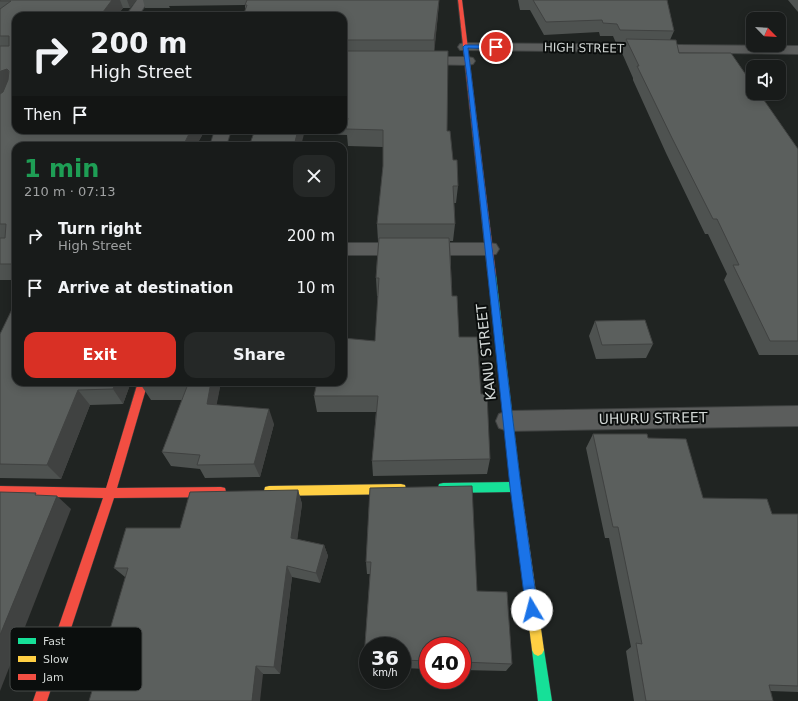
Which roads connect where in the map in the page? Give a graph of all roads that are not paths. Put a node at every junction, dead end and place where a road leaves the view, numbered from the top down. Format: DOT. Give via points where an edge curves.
graph roads {
  1 [pos="143,0"];
  2 [pos="460,0"];
  3 [pos="135,12"];
  4 [pos="465,47"];
  5 [pos="798,50"];
  6 [pos="406,61"];
  7 [pos="468,61"];
  8 [pos="347,249"];
  9 [pos="489,249"];
  10 [pos="142,386"];
  11 [pos="798,416"];
  12 [pos="508,421"];
  13 [pos="516,487"];
  14 [pos="436,488"];
  15 [pos="412,489"];
  16 [pos="0,491"];
  17 [pos="261,491"];
  18 [pos="229,492"];
  19 [pos="110,493"];
  20 [pos="65,627"];
  21 [pos="43,691"];
  22 [pos="40,701"];
  23 [pos="545,701"];
  1 -- 3 [label="street"];
  2 -- 4 [label="street, KANU STREET"];
  4 -- 5 [label="street, HIGH STREET"];
  4 -- 7 [label="street, KANU STREET"];
  6 -- 7 [label="street"];
  7 -- 9 [label="street, KANU STREET"];
  8 -- 9 [label="street"];
  9 -- 12 [label="street, KANU STREET"];
  10 -- 19 [label="street"];
  11 -- 12 [label="street, UHURU STREET"];
  12 -- 13 [label="street, KANU STREET"];
  13 -- 14 [label="street"];
  13 -- 23 [label="street, KANU STREET"];
  15 -- 17 [label="street"];
  16 -- 19 [label="street"];
  18 -- 19 [label="street"];
  19 -- 20 [label="street"];
  21 -- 22 [label="street"];
}
